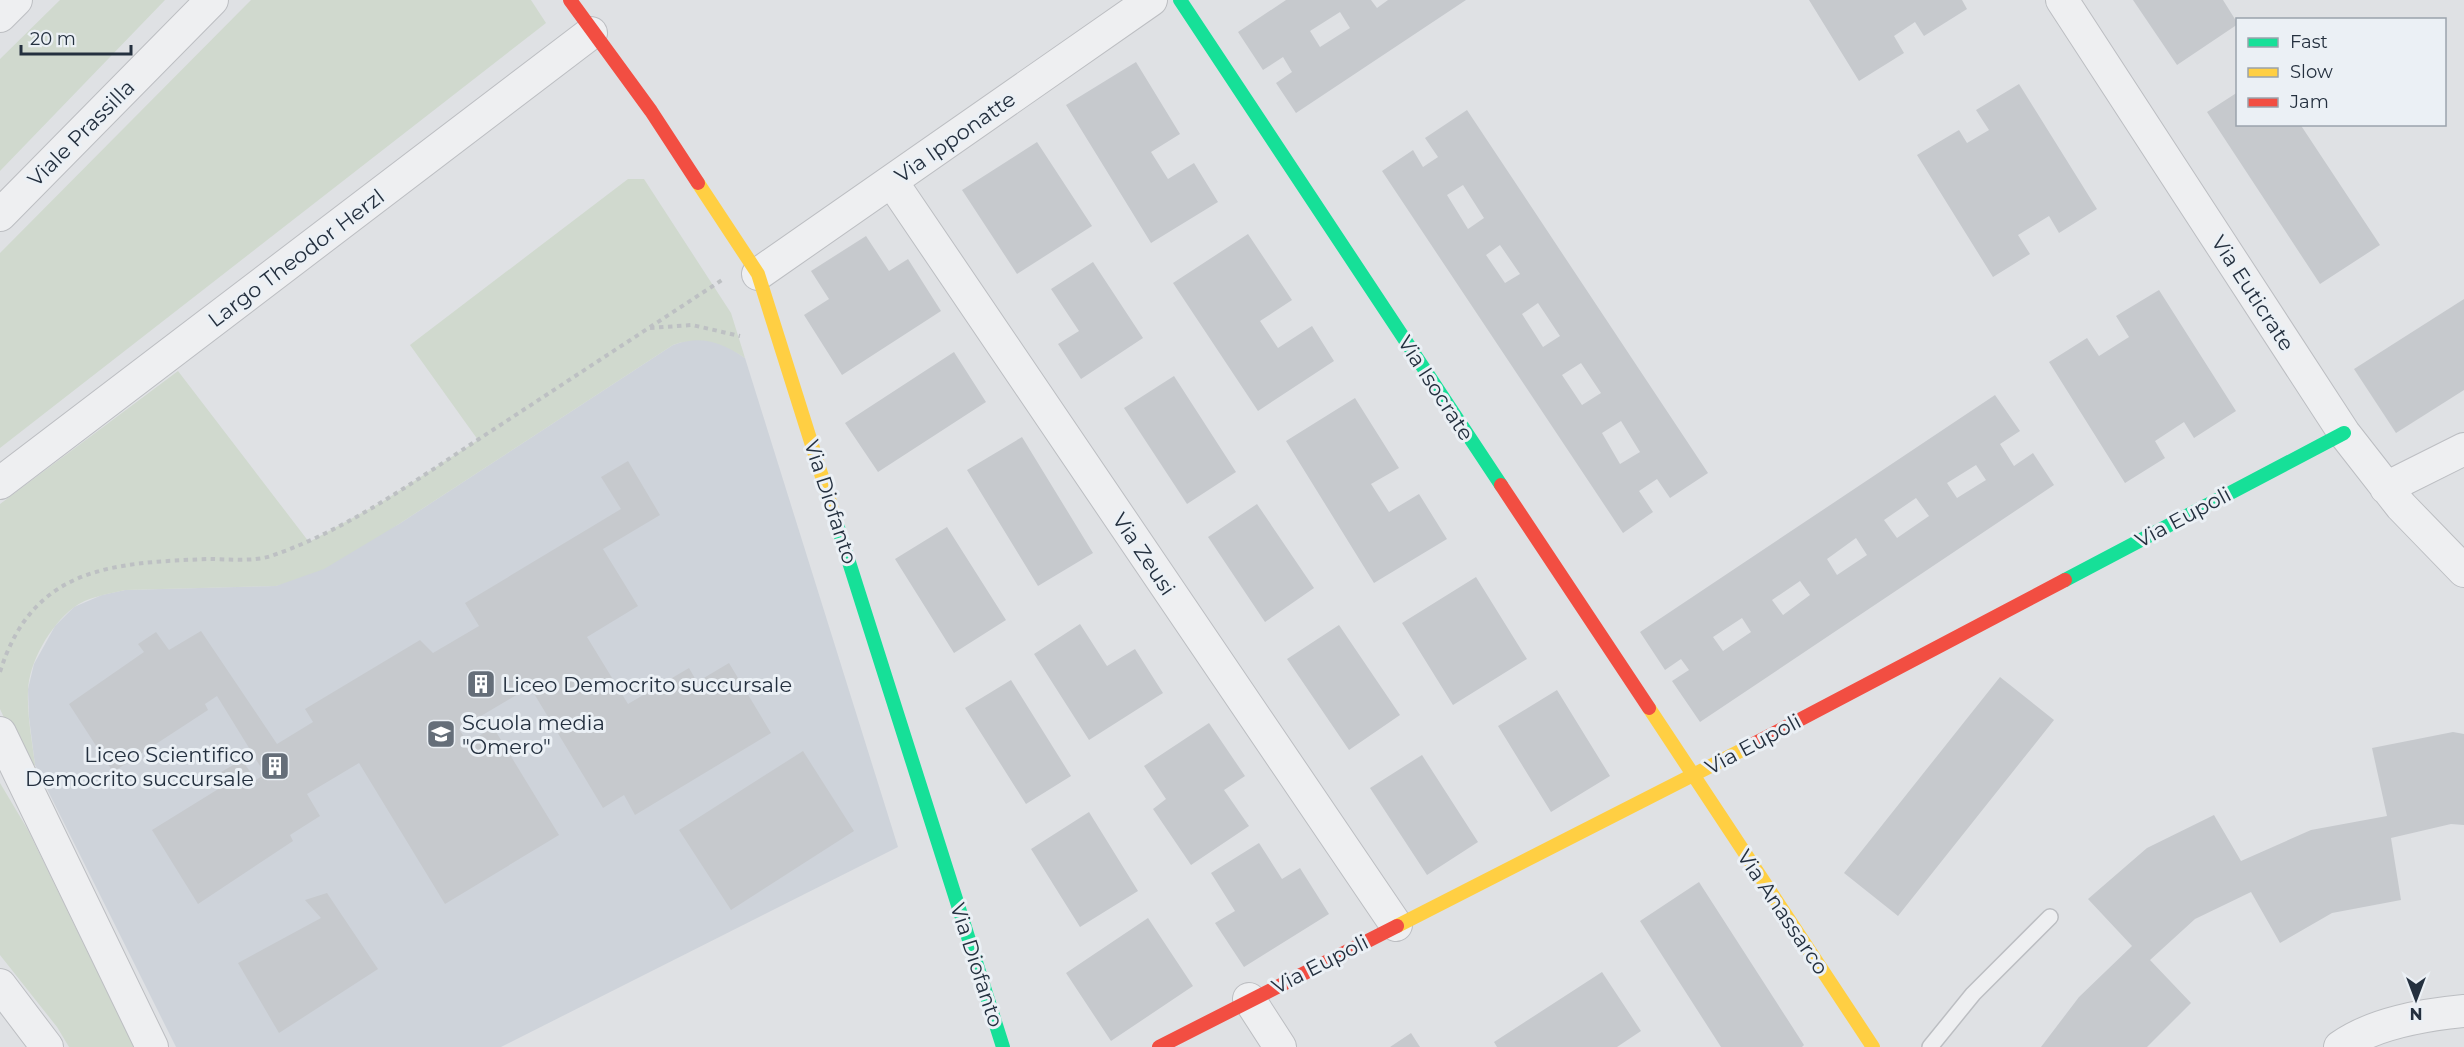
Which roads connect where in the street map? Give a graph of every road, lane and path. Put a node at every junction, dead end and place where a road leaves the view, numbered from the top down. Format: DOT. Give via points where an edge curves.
graph roads {
  1 [pos="16,0"];
  2 [pos="212,0"];
  3 [pos="570,0"];
  4 [pos="1151,0"];
  5 [pos="1180,0"];
  6 [pos="2062,0"];
  7 [pos="0,16"];
  8 [pos="591,33"];
  9 [pos="892,182"];
  10 [pos="0,215"];
  11 [pos="754,268"];
  12 [pos="649,328"];
  13 [pos="781,346"];
  14 [pos="2344,433"];
  15 [pos="2464,448"];
  16 [pos="0,483"];
  17 [pos="2386,488"];
  18 [pos="2464,571"];
  19 [pos="0,672"];
  20 [pos="0,733"];
  21 [pos="1693,776"];
  22 [pos="2050,917"];
  23 [pos="1395,926"];
  24 [pos="0,985"];
  25 [pos="1249,999"];
  26 [pos="2464,1011"];
  27 [pos="41,1044"];
  28 [pos="152,1047"];
  29 [pos="1003,1047"];
  30 [pos="1159,1047"];
  31 [pos="1280,1047"];
  32 [pos="1873,1047"];
  33 [pos="1930,1047"];
  34 [pos="2340,1047"];
  1 -- 7 [label="street"];
  2 -- 10 [label="street, Viale Prassilla"];
  3 -- 8 [label="street, Via Diofanto"];
  4 -- 9 [label="street, Via Ipponatte"];
  5 -- 21 [label="street, Via Isocrate"];
  6 -- 14 [label="street, Via Euticrate"];
  8 -- 11 [label="street, Via Diofanto" via="651,111"];
  8 -- 16 [label="street, Largo Theodor Herzl"];
  9 -- 11 [label="street, Via Ipponatte"];
  9 -- 23 [label="street, Via Zeusi"];
  11 -- 12 [label="path"];
  11 -- 13 [label="street, Via Diofanto"];
  12 -- 13 [label="path" via="692,326"];
  12 -- 19 [label="path" via="382,502 308,542 267,557 157,561 99,569 76,578 29,615 8,647"];
  13 -- 29 [label="street, Via Diofanto"];
  14 -- 17 [label="street, Via Euticrate"];
  14 -- 21 [label="street, Via Eupoli"];
  15 -- 17 [label="street"];
  17 -- 18 [label="street, Via Euticrate"];
  20 -- 28 [label="street"];
  21 -- 23 [label="street, Via Eupoli"];
  21 -- 32 [label="street, Via Anassarco"];
  22 -- 33 [label="lane" via="1973,994"];
  23 -- 25 [label="street, Via Eupoli"];
  24 -- 27 [label="street"];
  25 -- 30 [label="street, Via Eupoli"];
  25 -- 31 [label="street"];
  26 -- 34 [label="street" via="2420,1017 2356,1036"];
}
